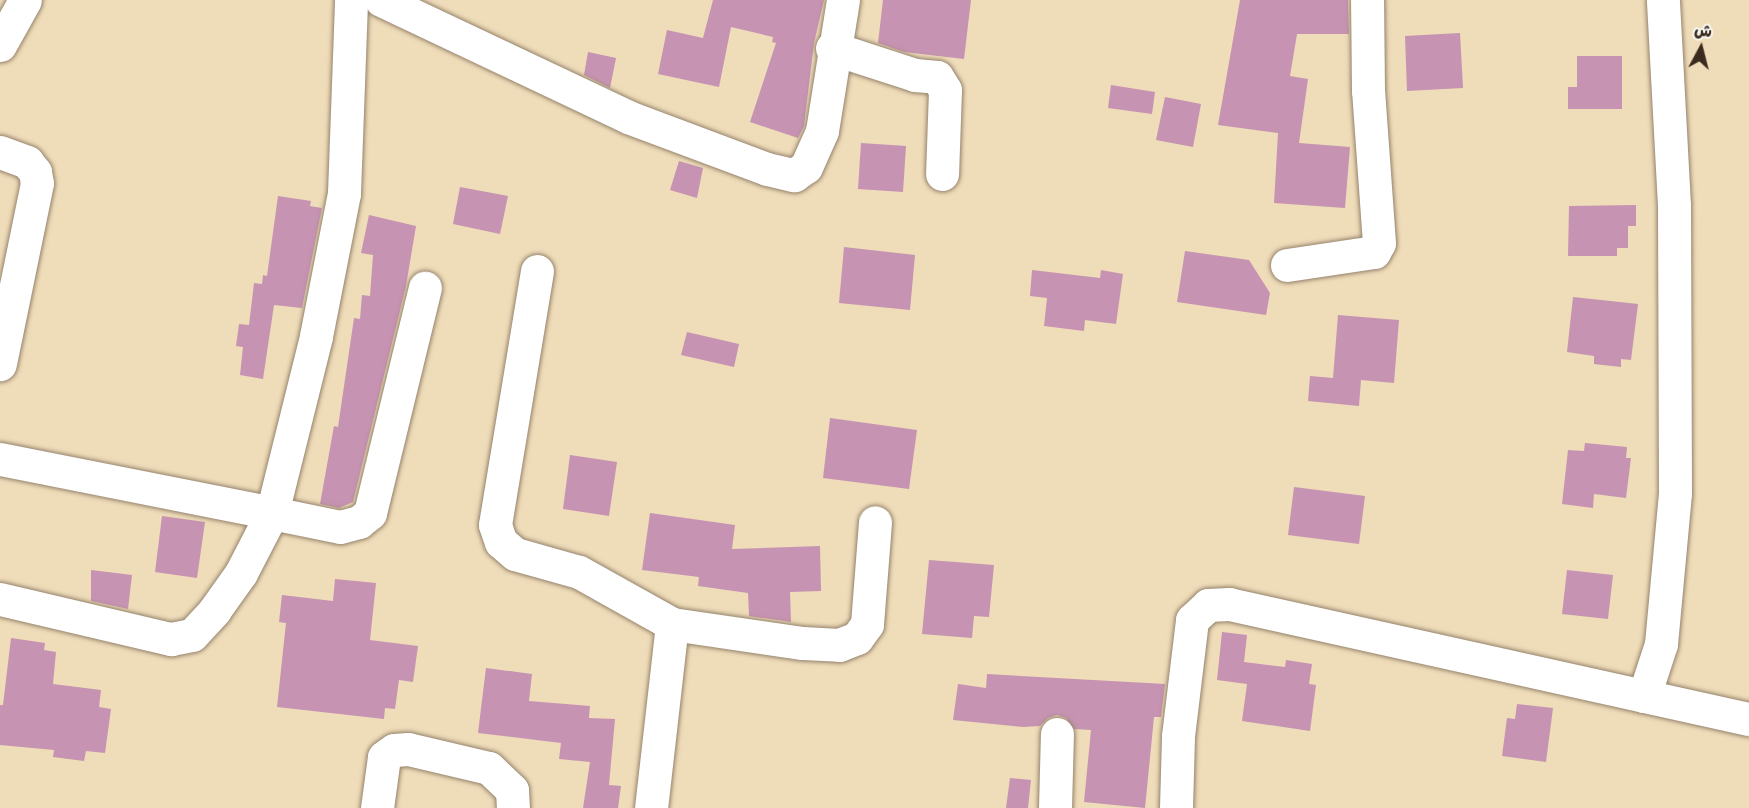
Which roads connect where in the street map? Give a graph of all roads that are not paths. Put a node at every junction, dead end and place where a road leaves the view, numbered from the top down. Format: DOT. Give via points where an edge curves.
graph roads {
  1 [pos="25,0"];
  2 [pos="351,0"];
  3 [pos="381,0"];
  4 [pos="843,0"];
  5 [pos="1367,0"];
  6 [pos="1663,0"];
  7 [pos="0,45"];
  8 [pos="832,48"];
  9 [pos="0,152"];
  10 [pos="942,174"];
  11 [pos="1287,265"];
  12 [pos="537,271"];
  13 [pos="425,288"];
  14 [pos="1,345"];
  15 [pos="0,459"];
  16 [pos="272,513"];
  17 [pos="875,522"];
  18 [pos="0,599"];
  19 [pos="672,624"];
  20 [pos="1644,696"];
  21 [pos="1749,719"];
  22 [pos="1057,734"];
  23 [pos="377,808"];
  24 [pos="513,808"];
  25 [pos="651,808"];
  26 [pos="1055,808"];
  27 [pos="1176,808"];
  1 -- 7 [label="street"];
  2 -- 16 [label="street" via="344,193 316,336"];
  3 -- 8 [label="street" via="628,117 767,169 794,175 806,167 822,131"];
  4 -- 8 [label="street"];
  5 -- 11 [label="street" via="1368,92 1379,243 1374,252"];
  6 -- 20 [label="street" via="1674,205 1675,493 1661,644"];
  8 -- 10 [label="street" via="915,75 937,77 945,90"];
  9 -- 14 [label="street" via="27,162 38,183"];
  12 -- 19 [label="street" via="495,513 501,542 515,554 579,572"];
  13 -- 16 [label="street" via="370,513 351,527"];
  15 -- 16 [label="street"];
  16 -- 18 [label="street" via="241,573 192,634 171,639"];
  17 -- 19 [label="street" via="867,624 856,638 839,645 803,643"];
  19 -- 25 [label="street"];
  20 -- 21 [label="street"];
  20 -- 27 [label="street" via="1229,604 1208,604 1192,620 1178,736"];
  22 -- 26 [label="street"];
  23 -- 24 [label="street" via="384,757 394,750 408,749 489,768 504,778 512,790"];
}
